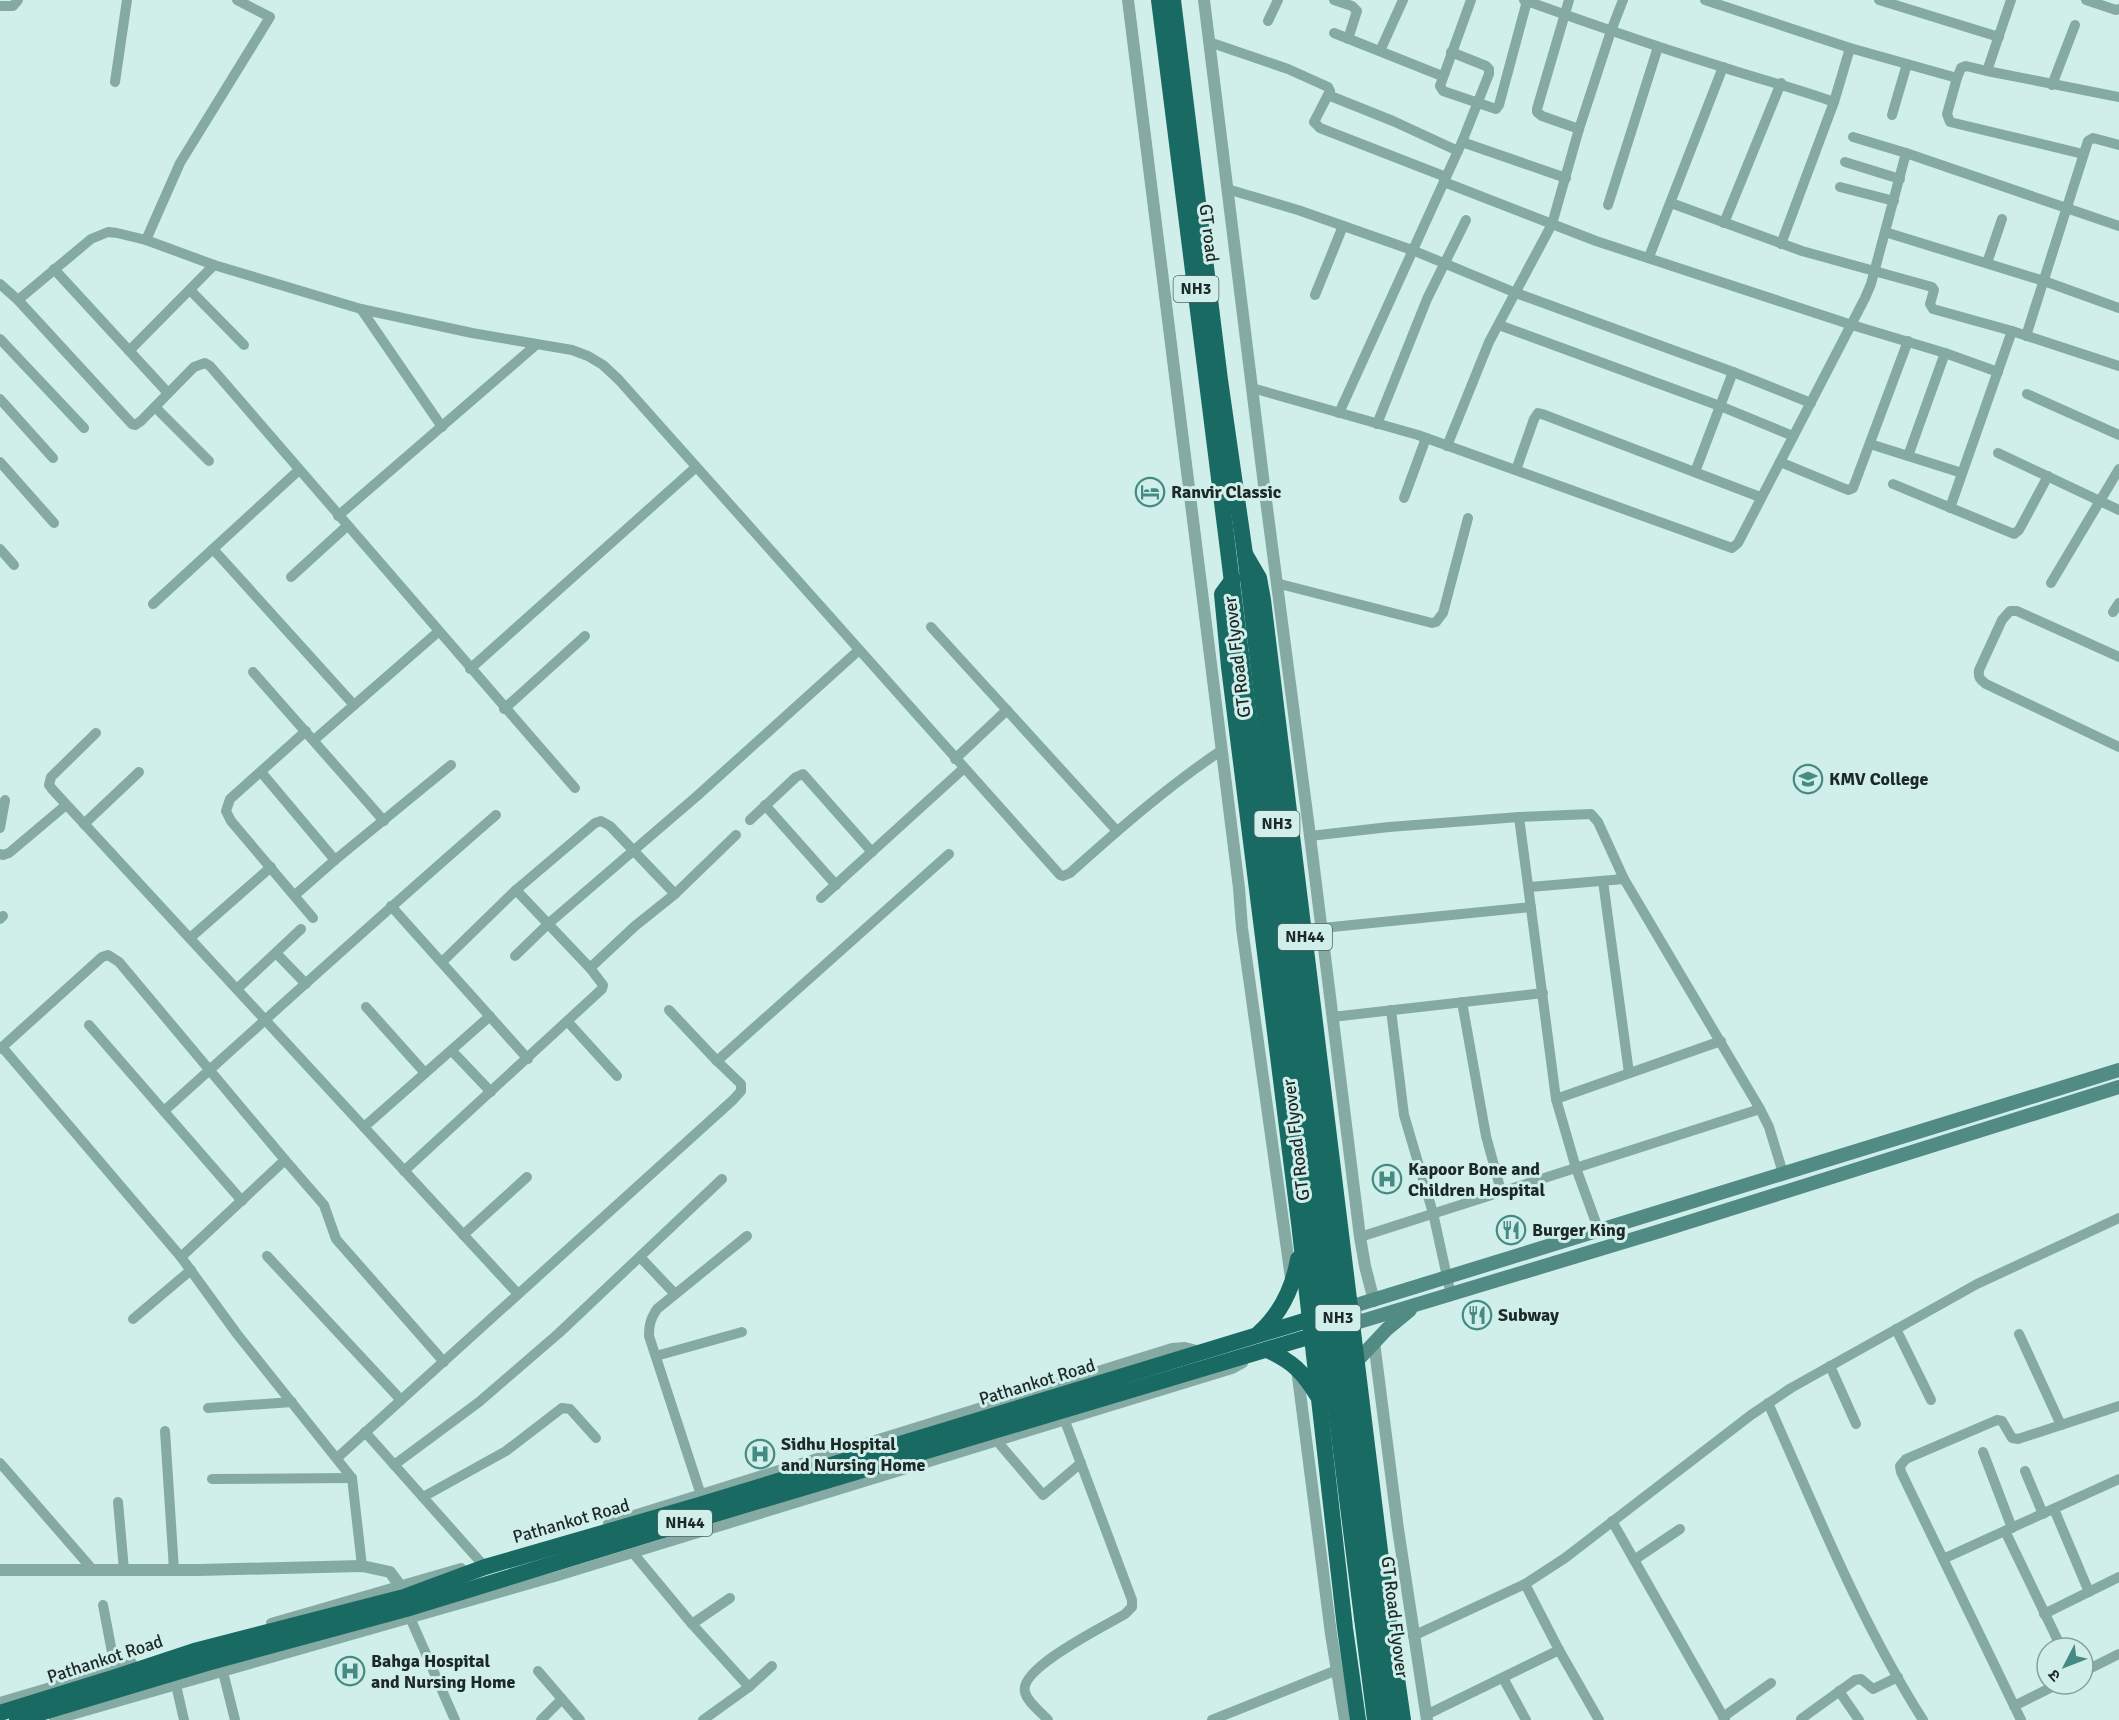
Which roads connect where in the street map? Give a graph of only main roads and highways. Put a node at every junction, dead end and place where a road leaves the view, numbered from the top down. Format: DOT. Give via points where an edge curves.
graph roads {
  1 [pos="1159,0"];
  2 [pos="1173,0"];
  3 [pos="1245,554"];
  4 [pos="1233,579"];
  5 [pos="1294,1020"];
  6 [pos="2119,1070"];
  7 [pos="2119,1088"];
  8 [pos="1676,1207"];
  9 [pos="1682,1225"];
  10 [pos="1575,1238"];
  11 [pos="1301,1244"];
  12 [pos="1580,1256"];
  13 [pos="1416,1305"];
  14 [pos="1350,1307"];
  15 [pos="1310,1319"];
  16 [pos="1352,1324"];
  17 [pos="1257,1335"];
  18 [pos="1312,1336"];
  19 [pos="1267,1350"];
  20 [pos="1357,1361"];
  21 [pos="1319,1399"];
  22 [pos="405,1603"];
  23 [pos="1368,1617"];
  24 [pos="0,1713"];
  25 [pos="17,1720"];
  26 [pos="1358,1720"];
  27 [pos="1375,1720"];
  28 [pos="1389,1720"];
  29 [pos="1403,1720"];
  1 -- 4 [label="highway, GT road / NH3"];
  2 -- 3 [label="highway, GT road / NH3"];
  3 -- 5 [label="highway, GT Road Flyover / NH3"];
  3 -- 14 [label="highway, NH44" via="1259,578 1263,600"];
  4 -- 5 [label="highway, GT Road Flyover / NH3"];
  4 -- 11 [label="highway, NH44" via="1222,594 1228,668"];
  5 -- 23 [label="highway, GT Road Flyover / NH3, bridge"];
  6 -- 8 [label="main road"];
  7 -- 9 [label="main road"];
  8 -- 9 [label="main road"];
  8 -- 10 [label="main road"];
  9 -- 12 [label="main road"];
  10 -- 12 [label="main road"];
  10 -- 14 [label="main road"];
  11 -- 15 [label="highway"];
  11 -- 17 [label="highway, NH44" via="1292,1287 1271,1322"];
  12 -- 13 [label="main road"];
  13 -- 16 [label="main road"];
  13 -- 20 [label="main road"];
  14 -- 15 [label="highway, NH44"];
  14 -- 16 [label="highway, NH44"];
  15 -- 17 [label="highway, NH44"];
  15 -- 18 [label="highway"];
  16 -- 18 [label="highway, NH44"];
  16 -- 20 [label="highway"];
  17 -- 22 [label="highway, Pathankot Road / NH44" via="704,1503 483,1564"];
  18 -- 19 [label="highway, NH44"];
  18 -- 21 [label="highway"];
  19 -- 21 [label="highway" via="1293,1363"];
  19 -- 22 [label="highway, NH44"];
  20 -- 29 [label="highway"];
  21 -- 26 [label="highway"];
  22 -- 24 [label="highway, Pathankot Road / NH44" via="194,1651"];
  22 -- 25 [label="highway, NH44"];
  23 -- 27 [label="highway, GT Road Flyover / NH3"];
  23 -- 28 [label="highway, GT Road Flyover / NH3"];
}
